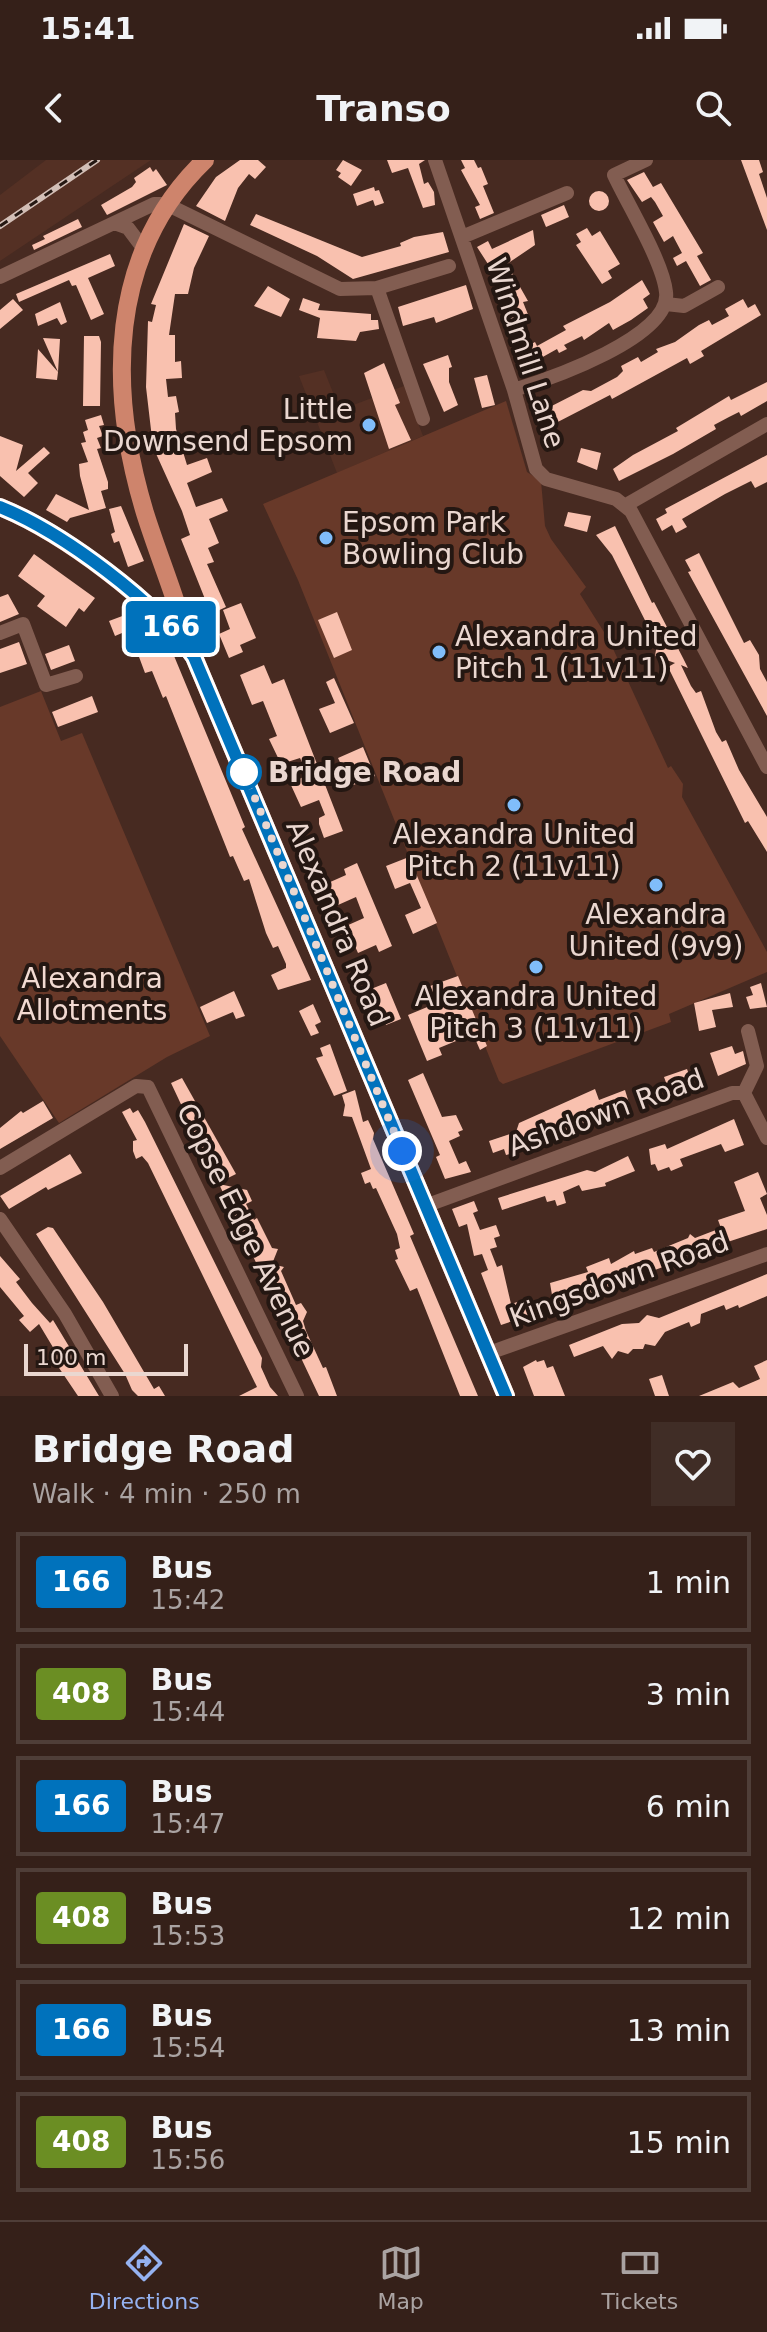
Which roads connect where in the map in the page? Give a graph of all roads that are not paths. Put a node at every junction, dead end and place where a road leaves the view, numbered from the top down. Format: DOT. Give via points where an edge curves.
graph roads {
  1 [pos="205,160"];
  2 [pos="435,160"];
  3 [pos="646,160"];
  4 [pos="567,193"];
  5 [pos="166,204"];
  6 [pos="114,223"];
  7 [pos="462,237"];
  8 [pos="143,248"];
  9 [pos="449,266"];
  10 [pos="0,277"];
  11 [pos="718,287"];
  12 [pos="377,288"];
  13 [pos="666,304"];
  14 [pos="514,390"];
  15 [pos="423,419"];
  16 [pos="767,424"];
  17 [pos="626,505"];
  18 [pos="0,507"];
  19 [pos="171,627"];
  20 [pos="0,633"];
  21 [pos="76,676"];
  22 [pos="767,767"];
  23 [pos="748,1031"];
  24 [pos="744,1093"];
  25 [pos="767,1138"];
  26 [pos="0,1168"];
  27 [pos="425,1206"];
  28 [pos="0,1219"];
  29 [pos="767,1254"];
  30 [pos="489,1353"];
  31 [pos="112,1396"];
  32 [pos="297,1396"];
  33 [pos="506,1396"];
  1 -- 5 [label="main road"];
  2 -- 7 [label="street, Windmill Lane"];
  3 -- 13 [label="street" via="614,175 664,283"];
  4 -- 7 [label="street"];
  5 -- 6 [label="street" via="154,204"];
  5 -- 8 [label="main road"];
  5 -- 12 [label="street" via="327,284 354,291"];
  6 -- 8 [label="street" via="128,228"];
  6 -- 10 [label="street"];
  7 -- 14 [label="street, Windmill Lane"];
  8 -- 19 [label="main road" via="122,327 123,406 144,511 177,606"];
  9 -- 12 [label="street"];
  11 -- 13 [label="street" via="684,306"];
  12 -- 15 [label="street"];
  13 -- 14 [label="street" via="642,332 578,366"];
  14 -- 17 [label="street, Windmill Lane" via="540,475"];
  16 -- 17 [label="street"];
  17 -- 22 [label="street"];
  18 -- 19 [label="main road, Alexandra Road" via="51,532"];
  19 -- 27 [label="main road, Alexandra Road" via="194,657 214,699"];
  20 -- 21 [label="street" via="23,624 46,685"];
  23 -- 24 [label="street, Ashdown Road" via="757,1066"];
  24 -- 25 [label="street"];
  24 -- 27 [label="street, Ashdown Road" via="732,1093"];
  26 -- 32 [label="street, Copse Edge Avenue" via="136,1086 148,1087"];
  27 -- 30 [label="main road, Alexandra Road"];
  28 -- 31 [label="street" via="65,1314"];
  29 -- 30 [label="street, Kingsdown Road"];
  30 -- 33 [label="main road, Alexandra Road"];
}
